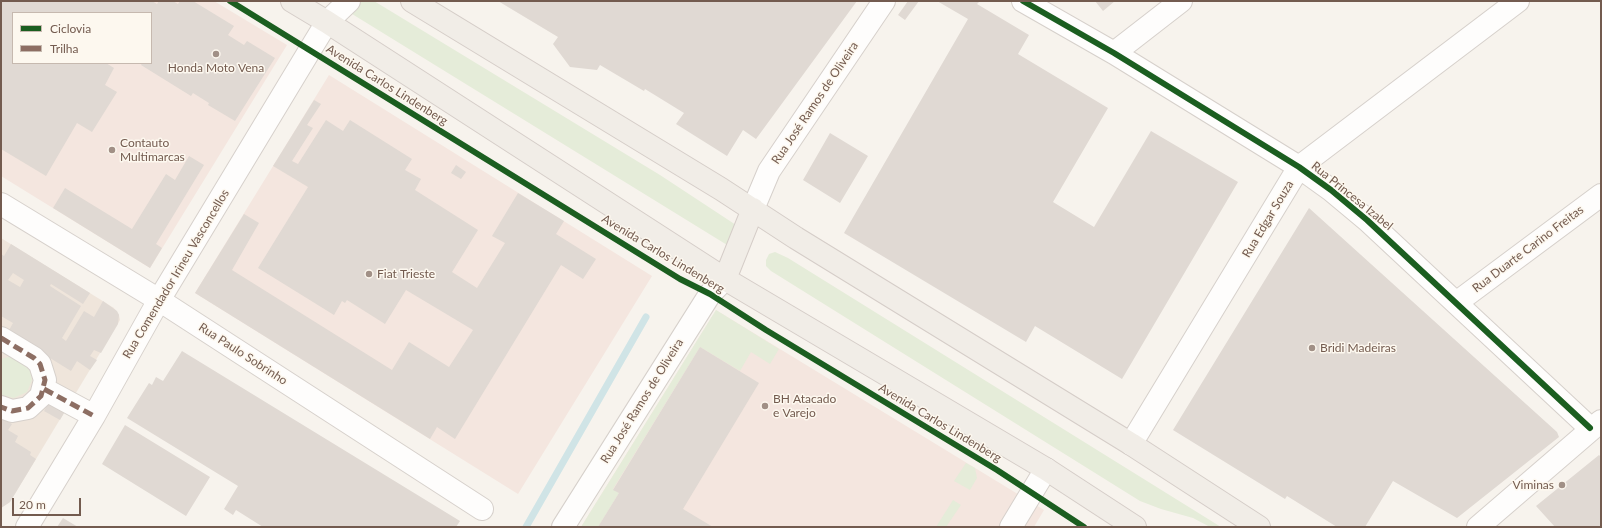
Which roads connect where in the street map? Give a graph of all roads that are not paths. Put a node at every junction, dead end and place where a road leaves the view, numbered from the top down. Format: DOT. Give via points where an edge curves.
graph roads {
  1 [pos="292,1"];
  2 [pos="350,1"];
  3 [pos="412,1"];
  4 [pos="884,1"];
  5 [pos="1023,1"];
  6 [pos="1181,1"];
  7 [pos="1518,1"];
  8 [pos="327,22"];
  9 [pos="1114,53"];
  10 [pos="1299,167"];
  11 [pos="1601,195"];
  12 [pos="1,204"];
  13 [pos="752,209"];
  14 [pos="725,279"];
  15 [pos="159,300"];
  16 [pos="1456,303"];
  17 [pos="1,338"];
  18 [pos="44,389"];
  19 [pos="1,407"];
  20 [pos="94,416"];
  21 [pos="1596,424"];
  22 [pos="1131,444"];
  23 [pos="1046,469"];
  24 [pos="482,509"];
  25 [pos="27,527"];
  26 [pos="563,527"];
  27 [pos="1011,527"];
  28 [pos="1135,527"];
  29 [pos="1259,527"];
  30 [pos="1478,527"];
  1 -- 8 [label="main road, Avenida Carlos Lindenberg"];
  2 -- 8 [label="street, Rua Comendador Irineu Vasconcellos"];
  3 -- 13 [label="main road"];
  4 -- 13 [label="street, Rua José Ramos de Oliveira" via="769,171"];
  5 -- 9 [label="street, Rua Princesa Izabel"];
  6 -- 9 [label="street"];
  7 -- 10 [label="street, Rua Edgar Souza"];
  8 -- 14 [label="main road, Avenida Carlos Lindenberg"];
  8 -- 15 [label="street, Rua Comendador Irineu Vasconcellos"];
  9 -- 10 [label="street, Rua Princesa Izabel"];
  10 -- 16 [label="street, Rua Princesa Izabel" via="1367,220"];
  10 -- 22 [label="street, Rua Edgar Souza"];
  11 -- 16 [label="street, Rua Duarte Carino Freitas"];
  12 -- 15 [label="street, Rua Paulo Sobrinho"];
  13 -- 14 [label="main road"];
  13 -- 22 [label="main road"];
  14 -- 23 [label="main road, Avenida Carlos Lindenberg"];
  14 -- 26 [label="street, Rua José Ramos de Oliveira" via="710,294"];
  15 -- 20 [label="street, Rua Comendador Irineu Vasconcellos"];
  15 -- 24 [label="street, Rua Paulo Sobrinho"];
  16 -- 21 [label="street, Rua Princesa Izabel"];
  17 -- 18 [label="street" via="40,364 45,380"];
  18 -- 19 [label="street" via="36,403 28,408 12,410"];
  18 -- 20 [label="street"];
  20 -- 25 [label="street, Rua Comendador Irineu Vasconcellos"];
  21 -- 30 [label="street"];
  22 -- 29 [label="main road"];
  23 -- 27 [label="street"];
  23 -- 28 [label="main road, Avenida Carlos Lindenberg"];
}
